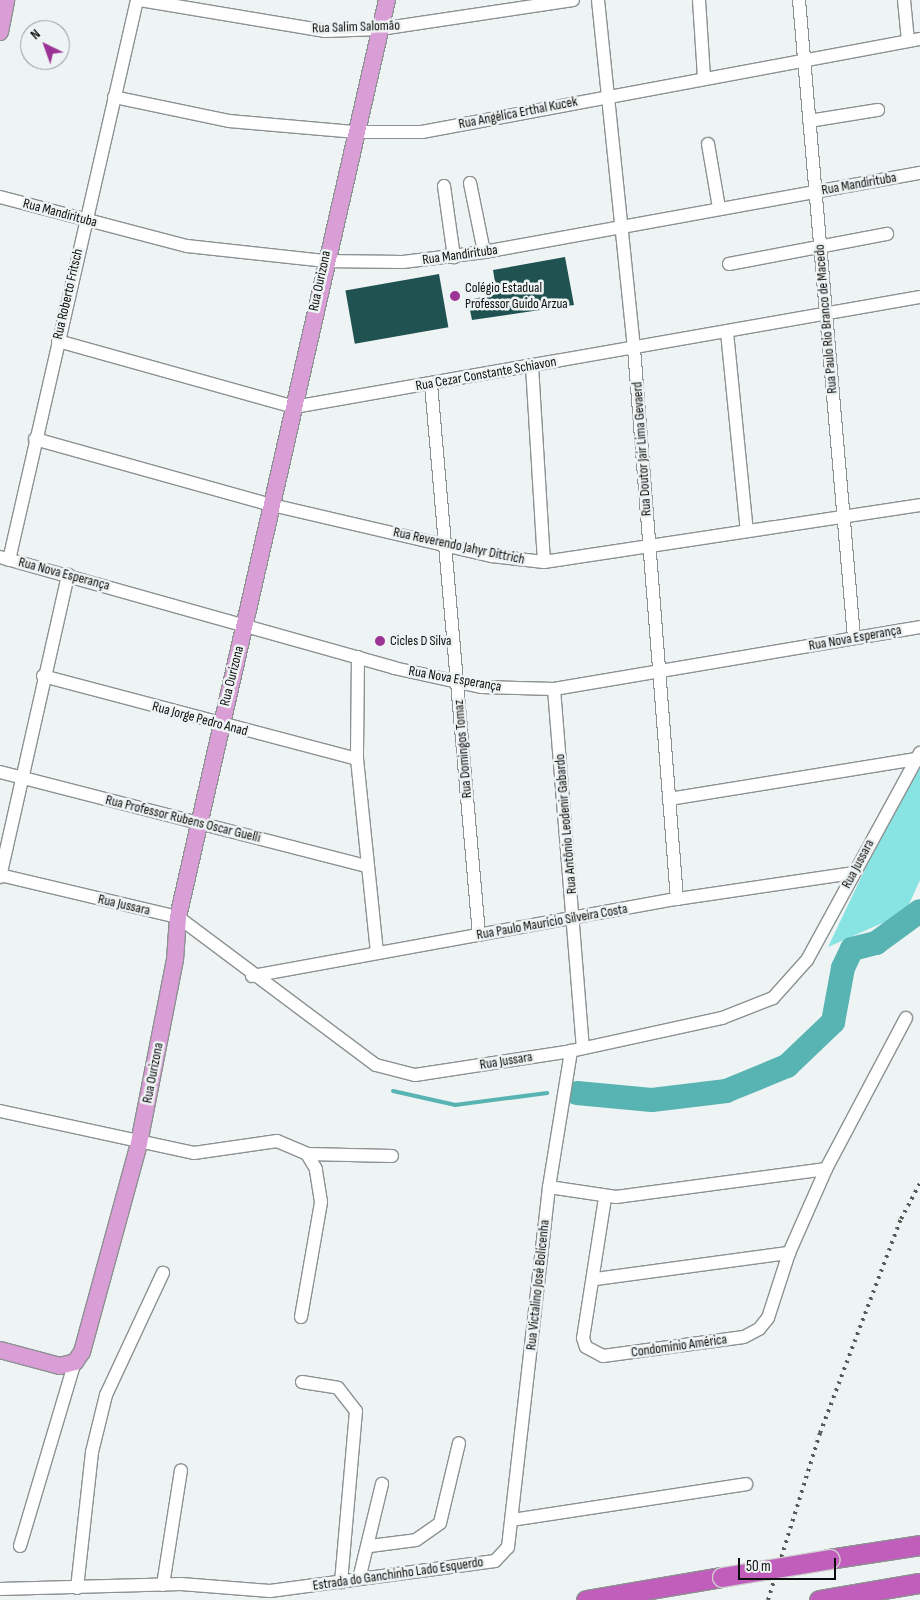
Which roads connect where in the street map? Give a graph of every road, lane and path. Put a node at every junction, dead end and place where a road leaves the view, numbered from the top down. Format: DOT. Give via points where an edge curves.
graph roads {
  1 [pos="6,0"];
  2 [pos="139,0"];
  3 [pos="387,0"];
  4 [pos="572,0"];
  5 [pos="598,0"];
  6 [pos="699,0"];
  7 [pos="798,0"];
  8 [pos="904,0"];
  9 [pos="380,29"];
  10 [pos="0,32"];
  11 [pos="914,40"];
  12 [pos="804,58"];
  13 [pos="704,77"];
  14 [pos="608,95"];
  15 [pos="114,97"];
  16 [pos="878,110"];
  17 [pos="809,121"];
  18 [pos="354,132"];
  19 [pos="708,144"];
  20 [pos="920,173"];
  21 [pos="470,183"];
  22 [pos="444,186"];
  23 [pos="815,192"];
  24 [pos="0,197"];
  25 [pos="719,208"];
  26 [pos="85,219"];
  27 [pos="623,228"];
  28 [pos="887,234"];
  29 [pos="820,248"];
  30 [pos="484,252"];
  31 [pos="454,256"];
  32 [pos="324,261"];
  33 [pos="729,264"];
  34 [pos="920,297"];
  35 [pos="826,314"];
  36 [pos="727,332"];
  37 [pos="58,341"];
  38 [pos="634,348"];
  39 [pos="532,366"];
  40 [pos="431,384"];
  41 [pos="294,407"];
  42 [pos="35,439"];
  43 [pos="272,505"];
  44 [pos="920,505"];
  45 [pos="843,518"];
  46 [pos="748,531"];
  47 [pos="445,544"];
  48 [pos="650,548"];
  49 [pos="5,558"];
  50 [pos="544,562"];
  51 [pos="68,575"];
  52 [pos="245,622"];
  53 [pos="920,627"];
  54 [pos="854,638"];
  55 [pos="358,657"];
  56 [pos="660,673"];
  57 [pos="43,676"];
  58 [pos="457,681"];
  59 [pos="554,689"];
  60 [pos="220,724"];
  61 [pos="918,756"];
  62 [pos="357,759"];
  63 [pos="0,772"];
  64 [pos="21,778"];
  65 [pos="669,799"];
  66 [pos="199,823"];
  67 [pos="367,866"];
  68 [pos="853,872"];
  69 [pos="0,876"];
  70 [pos="676,899"];
  71 [pos="178,917"];
  72 [pos="574,918"];
  73 [pos="479,935"];
  74 [pos="377,953"];
  75 [pos="252,976"];
  76 [pos="906,1018"];
  77 [pos="577,1050"];
  78 [pos="0,1111"];
  79 [pos="139,1143"];
  80 [pos="307,1154"];
  81 [pos="392,1156"];
  82 [pos="826,1169"];
  83 [pos="549,1187"];
  84 [pos="605,1198"];
  85 [pos="789,1253"];
  86 [pos="163,1273"];
  87 [pos="596,1279"];
  88 [pos="301,1317"];
  89 [pos="0,1350"];
  90 [pos="78,1357"];
  91 [pos="302,1382"];
  92 [pos="459,1443"];
  93 [pos="181,1470"];
  94 [pos="382,1484"];
  95 [pos="746,1484"];
  96 [pos="512,1520"];
  97 [pos="920,1545"];
  98 [pos="20,1546"];
  99 [pos="370,1546"];
  100 [pos="359,1579"];
  101 [pos="341,1582"];
  102 [pos="920,1583"];
  103 [pos="163,1585"];
  104 [pos="77,1588"];
  105 [pos="0,1589"];
  106 [pos="827,1599"];
  107 [pos="586,1600"];
  1 -- 10 [label="main road"];
  2 -- 9 [label="street, Rua Salim Salomão" via="286,27"];
  2 -- 15 [label="street, Rua Roberto Fritsch"];
  3 -- 9 [label="main road, Rua Ourizona"];
  4 -- 9 [label="street, Rua Salim Salomão"];
  5 -- 14 [label="street, Rua Doutor Jair Lima Gevaerd"];
  6 -- 13 [label="street"];
  7 -- 12 [label="street, Rua Paulo Rio Branco de Macedo"];
  8 -- 11 [label="street"];
  9 -- 18 [label="main road, Rua Ourizona"];
  11 -- 12 [label="street, Rua Angélica Erthal Kucek"];
  12 -- 13 [label="street, Rua Angélica Erthal Kucek"];
  12 -- 17 [label="street, Rua Paulo Rio Branco de Macedo"];
  13 -- 14 [label="street, Rua Angélica Erthal Kucek"];
  14 -- 18 [label="street, Rua Angélica Erthal Kucek" via="422,132"];
  14 -- 27 [label="street, Rua Doutor Jair Lima Gevaerd"];
  15 -- 18 [label="street, Rua Angélica Erthal Kucek" via="230,121"];
  15 -- 26 [label="street, Rua Roberto Fritsch"];
  16 -- 17 [label="street"];
  17 -- 23 [label="street, Rua Paulo Rio Branco de Macedo"];
  18 -- 32 [label="main road, Rua Ourizona"];
  19 -- 25 [label="street"];
  20 -- 23 [label="street, Rua Mandirituba"];
  21 -- 30 [label="street"];
  22 -- 31 [label="street"];
  23 -- 25 [label="street, Rua Mandirituba"];
  23 -- 29 [label="street, Rua Paulo Rio Branco de Macedo"];
  24 -- 26 [label="street, Rua Mandirituba"];
  25 -- 27 [label="street, Rua Mandirituba"];
  26 -- 32 [label="street, Rua Mandirituba" via="187,246"];
  26 -- 37 [label="street, Rua Roberto Fritsch"];
  27 -- 30 [label="street, Rua Mandirituba"];
  27 -- 38 [label="street, Rua Doutor Jair Lima Gevaerd"];
  28 -- 29 [label="street"];
  29 -- 33 [label="street"];
  29 -- 35 [label="street, Rua Paulo Rio Branco de Macedo"];
  30 -- 31 [label="street, Rua Mandirituba"];
  31 -- 32 [label="street, Rua Mandirituba" via="403,262"];
  32 -- 41 [label="main road, Rua Ourizona"];
  34 -- 35 [label="street, Rua Cezar Constante Schiavon"];
  35 -- 36 [label="street, Rua Cezar Constante Schiavon"];
  35 -- 45 [label="street, Rua Paulo Rio Branco de Macedo"];
  36 -- 38 [label="street, Rua Cezar Constante Schiavon"];
  36 -- 46 [label="street"];
  37 -- 41 [label="street, Rua Cezar Constante Schiavon"];
  37 -- 42 [label="street, Rua Roberto Fritsch"];
  38 -- 39 [label="street, Rua Cezar Constante Schiavon"];
  38 -- 48 [label="street, Rua Doutor Jair Lima Gevaerd"];
  39 -- 40 [label="street, Rua Cezar Constante Schiavon"];
  39 -- 50 [label="street"];
  40 -- 41 [label="street, Rua Cezar Constante Schiavon"];
  40 -- 47 [label="street, Rua Domingos Tomaz"];
  41 -- 43 [label="main road, Rua Ourizona"];
  42 -- 43 [label="street, Rua Reverendo Jahyr Dittrich"];
  42 -- 49 [label="street, Rua Roberto Fritsch"];
  43 -- 47 [label="street, Rua Reverendo Jahyr Dittrich"];
  43 -- 52 [label="main road, Rua Ourizona"];
  44 -- 45 [label="street, Rua Reverendo Jahyr Dittrich"];
  45 -- 46 [label="street, Rua Reverendo Jahyr Dittrich"];
  45 -- 54 [label="street, Rua Paulo Rio Branco de Macedo"];
  46 -- 48 [label="street, Rua Reverendo Jahyr Dittrich"];
  47 -- 50 [label="street, Rua Reverendo Jahyr Dittrich"];
  47 -- 58 [label="street, Rua Domingos Tomaz"];
  48 -- 50 [label="street, Rua Reverendo Jahyr Dittrich"];
  48 -- 56 [label="street, Rua Doutor Jair Lima Gevaerd"];
  49 -- 51 [label="street, Rua Nova Esperança"];
  51 -- 52 [label="street, Rua Nova Esperança"];
  51 -- 57 [label="street"];
  52 -- 55 [label="street, Rua Nova Esperança"];
  52 -- 60 [label="main road, Rua Ourizona"];
  53 -- 54 [label="street, Rua Nova Esperança"];
  54 -- 56 [label="street, Rua Nova Esperança"];
  55 -- 58 [label="street, Rua Nova Esperança"];
  55 -- 62 [label="street"];
  56 -- 59 [label="street, Rua Nova Esperança"];
  56 -- 65 [label="street, Rua Doutor Jair Lima Gevaerd"];
  57 -- 60 [label="street, Rua Jorge Pedro Anad"];
  57 -- 64 [label="street"];
  58 -- 59 [label="street, Rua Nova Esperança"];
  58 -- 73 [label="street, Rua Domingos Tomaz"];
  59 -- 72 [label="street, Rua Antônio Leodenir Gabardo"];
  60 -- 62 [label="street, Rua Jorge Pedro Anad"];
  60 -- 66 [label="main road, Rua Ourizona"];
  61 -- 65 [label="street"];
  61 -- 68 [label="street, Rua Jussara"];
  62 -- 67 [label="street"];
  63 -- 64 [label="street, Rua Professor Rubens Oscar Guelli"];
  64 -- 66 [label="street, Rua Professor Rubens Oscar Guelli"];
  64 -- 69 [label="street"];
  65 -- 70 [label="street, Rua Doutor Jair Lima Gevaerd"];
  66 -- 67 [label="street, Rua Professor Rubens Oscar Guelli"];
  66 -- 71 [label="main road, Rua Ourizona"];
  67 -- 74 [label="street"];
  68 -- 70 [label="street, Rua Paulo Maurício Silveira Costa"];
  68 -- 77 [label="street, Rua Jussara" via="807,960 773,998 722,1018"];
  69 -- 71 [label="street, Rua Jussara"];
  70 -- 72 [label="street, Rua Paulo Maurício Silveira Costa"];
  71 -- 75 [label="street, Rua Jussara"];
  71 -- 79 [label="main road, Rua Ourizona" via="175,960"];
  72 -- 73 [label="street, Rua Paulo Maurício Silveira Costa"];
  72 -- 77 [label="street, Rua Antônio Leodenir Gabardo"];
  73 -- 74 [label="street, Rua Paulo Maurício Silveira Costa"];
  74 -- 75 [label="street, Rua Paulo Maurício Silveira Costa"];
  75 -- 77 [label="street, Rua Jussara" via="376,1065 396,1073 415,1075"];
  76 -- 82 [label="street, Condomínio América"];
  77 -- 83 [label="street, Rua Victalino José Bolicenha"];
  78 -- 79 [label="street"];
  79 -- 80 [label="street" via="194,1153 277,1142"];
  79 -- 90 [label="main road, Rua Ourizona"];
  80 -- 81 [label="street"];
  80 -- 88 [label="street" via="316,1169 321,1202"];
  82 -- 84 [label="street"];
  82 -- 85 [label="street, Condomínio América"];
  83 -- 84 [label="street"];
  83 -- 96 [label="street, Rua Victalino José Bolicenha"];
  84 -- 87 [label="street, Condomínio América"];
  85 -- 87 [label="street"];
  85 -- 87 [label="street, Condomínio América" via="768,1318 760,1329 744,1337 603,1356 586,1347 583,1338"];
  86 -- 104 [label="street" via="106,1395 92,1452"];
  89 -- 90 [label="main road" via="60,1366"];
  90 -- 98 [label="street"];
  91 -- 101 [label="street" via="338,1388 356,1411"];
  92 -- 99 [label="street" via="440,1523 416,1540"];
  93 -- 103 [label="street"];
  94 -- 99 [label="street"];
  95 -- 96 [label="street"];
  96 -- 100 [label="street, Estrada do Ganchinho Lado Esquerdo" via="508,1547 495,1561"];
  97 -- 107 [label="highway, bridge"];
  99 -- 100 [label="street"];
  100 -- 101 [label="street, Estrada do Ganchinho Lado Esquerdo"];
  101 -- 103 [label="street, Estrada do Ganchinho Lado Esquerdo" via="270,1591"];
  102 -- 106 [label="highway"];
  103 -- 104 [label="street, Estrada do Ganchinho Lado Esquerdo"];
  104 -- 105 [label="street, Estrada do Ganchinho Lado Esquerdo"];
}
